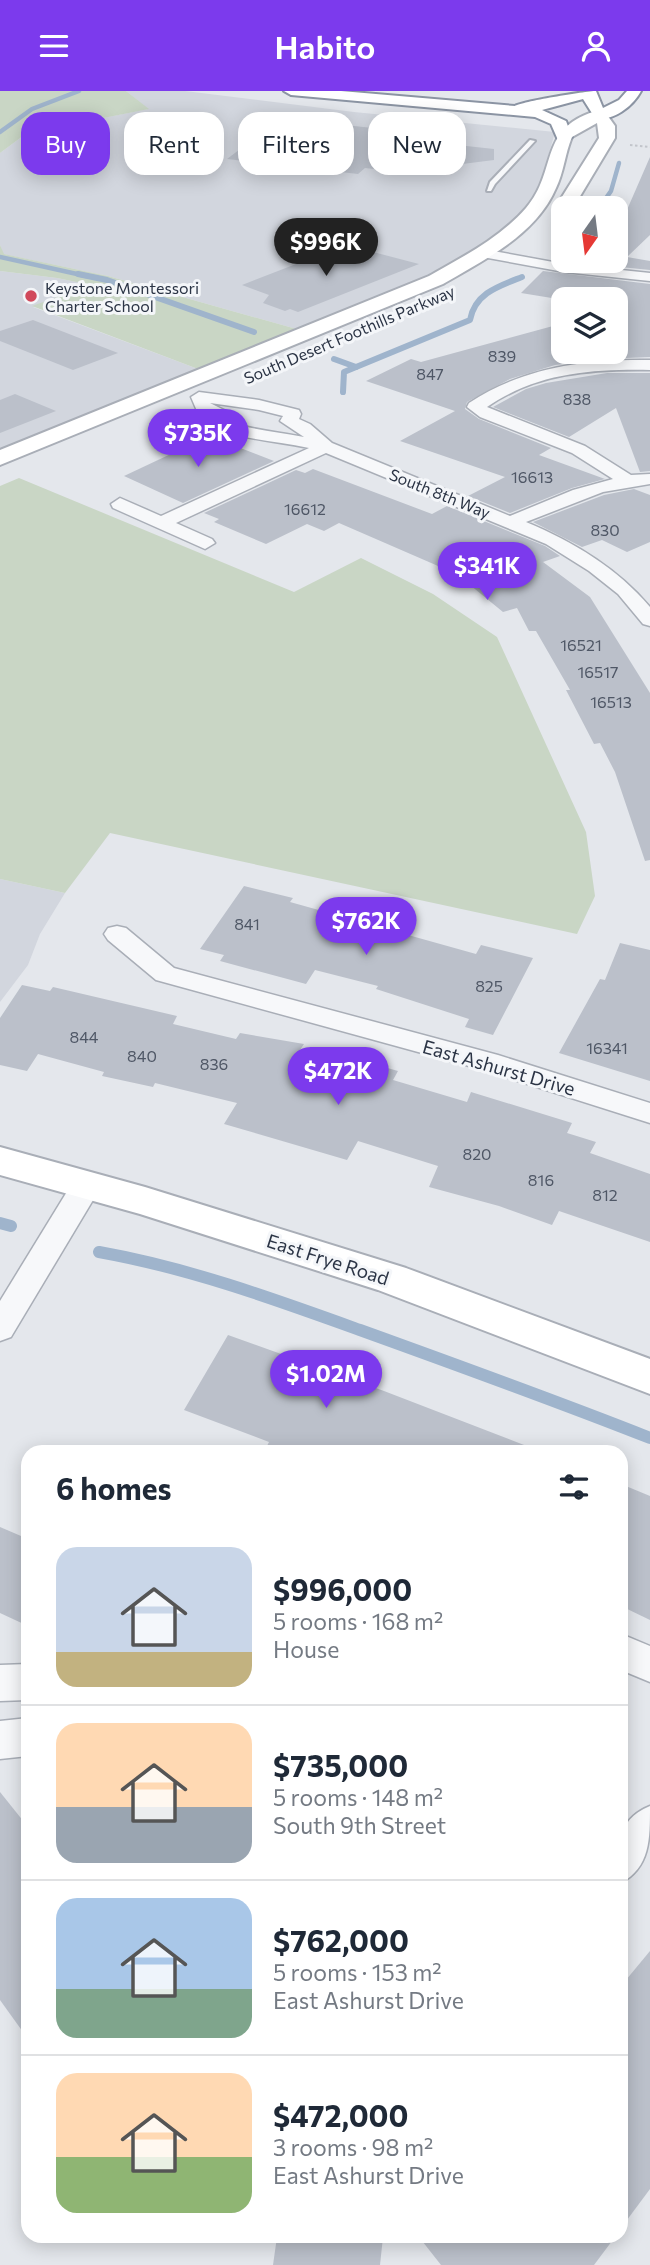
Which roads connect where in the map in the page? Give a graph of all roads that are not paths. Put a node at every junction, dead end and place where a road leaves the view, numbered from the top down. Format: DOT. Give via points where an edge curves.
graph roads {
  1 [pos="291,91"];
  2 [pos="588,92"];
  3 [pos="633,93"];
  4 [pos="648,105"];
  5 [pos="472,107"];
  6 [pos="600,115"];
  7 [pos="564,137"];
  8 [pos="532,141"];
  9 [pos="489,190"];
  10 [pos="571,196"];
  11 [pos="532,241"];
  12 [pos="482,253"];
  13 [pos="510,258"];
  14 [pos="650,277"];
  15 [pos="650,365"];
  16 [pos="199,397"];
  17 [pos="253,405"];
  18 [pos="220,419"];
  19 [pos="289,421"];
  20 [pos="262,433"];
  21 [pos="326,447"];
  22 [pos="0,458"];
  23 [pos="0,479"];
  24 [pos="650,479"];
  25 [pos="626,480"];
  26 [pos="120,504"];
  27 [pos="511,522"];
  28 [pos="161,523"];
  29 [pos="205,543"];
  30 [pos="650,620"];
  31 [pos="117,934"];
  32 [pos="650,1113"];
  33 [pos="0,1161"];
  34 [pos="87,1185"];
  35 [pos="0,1328"];
  36 [pos="650,1377"];
  37 [pos="628,1654"];
  38 [pos="650,1664"];
  39 [pos="21,1682"];
  40 [pos="0,1683"];
  41 [pos="21,1738"];
  42 [pos="0,1740"];
  43 [pos="650,1826"];
  44 [pos="628,1853"];
  1 -- 5 [label="main road"];
  2 -- 5 [label="main road" via="538,106"];
  2 -- 6 [label="main road"];
  3 -- 4 [label="main road"];
  3 -- 6 [label="main road" via="620,106"];
  5 -- 7 [label="main road" via="546,115 558,121"];
  6 -- 7 [label="main road"];
  6 -- 10 [label="main road" via="614,127"];
  7 -- 12 [label="main road, South Desert Foothills Parkway" via="546,193 524,220"];
  8 -- 9 [label="lane"];
  11 -- 13 [label="main road, South Desert Foothills Parkway"];
  12 -- 13 [label="street"];
  12 -- 22 [label="main road, South Desert Foothills Parkway" via="436,280"];
  13 -- 14 [label="street"];
  13 -- 16 [label="main road, South Desert Foothills Parkway" via="402,313"];
  15 -- 25 [label="street" via="579,367 542,375 475,407 572,446"];
  16 -- 17 [label="street, South 8th Way"];
  16 -- 18 [label="street, South 8th Way" via="203,407"];
  16 -- 23 [label="main road, South Desert Foothills Parkway"];
  17 -- 18 [label="street"];
  17 -- 19 [label="street, South 8th Way" via="267,404 293,414"];
  18 -- 20 [label="street, South 8th Way" via="222,425 247,434"];
  19 -- 20 [label="street"];
  19 -- 21 [label="street, South 8th Way"];
  20 -- 21 [label="street, South 8th Way"];
  21 -- 27 [label="street, South 8th Way"];
  21 -- 28 [label="street"];
  24 -- 25 [label="street"];
  25 -- 27 [label="street"];
  26 -- 28 [label="street"];
  27 -- 30 [label="street, South 8th Way" via="553,540 596,567 625,590"];
  28 -- 29 [label="street"];
  31 -- 32 [label="street, East Ashurst Drive" via="165,974 488,1062"];
  33 -- 34 [label="main road, East Frye Road"];
  34 -- 35 [label="street"];
  34 -- 36 [label="main road, East Frye Road" via="391,1279"];
  37 -- 38 [label="street"];
  39 -- 40 [label="street"];
  41 -- 42 [label="street"];
  43 -- 44 [label="street"];
}
